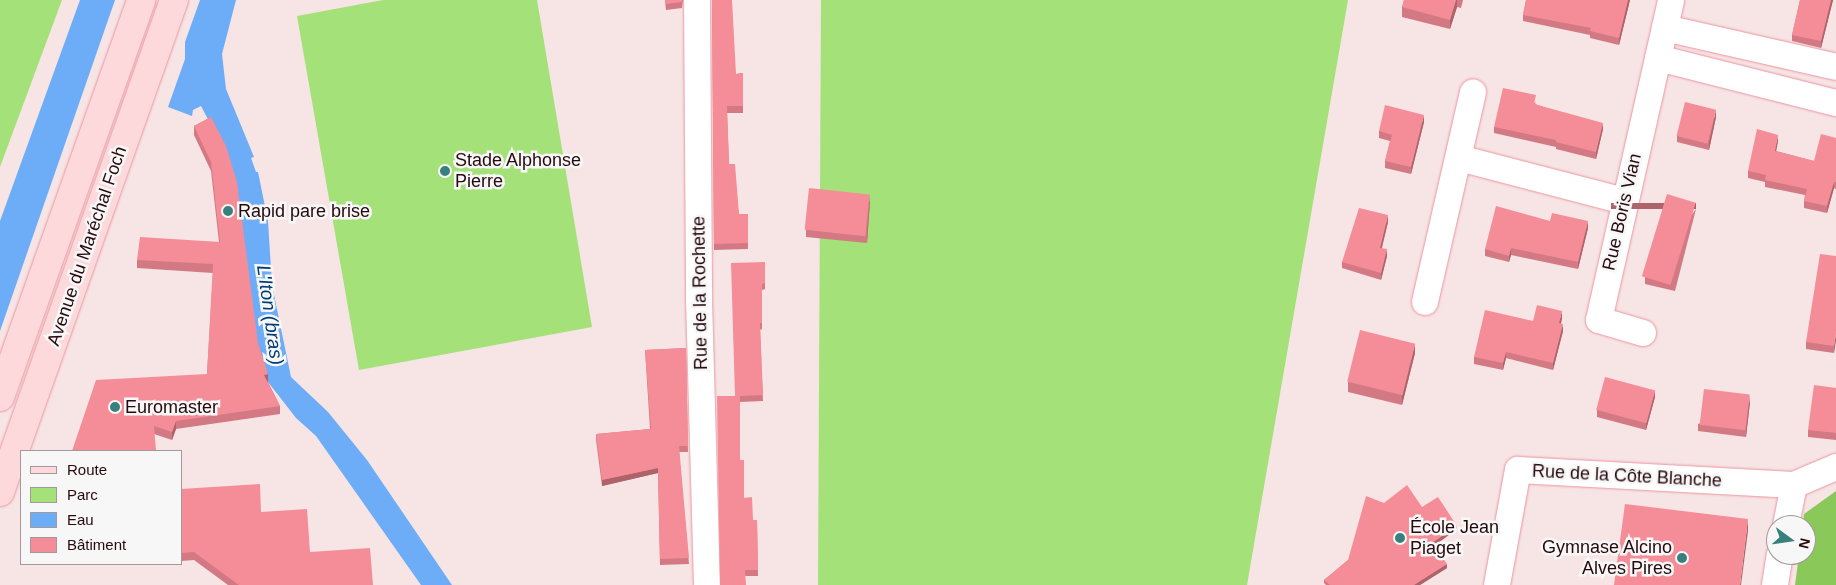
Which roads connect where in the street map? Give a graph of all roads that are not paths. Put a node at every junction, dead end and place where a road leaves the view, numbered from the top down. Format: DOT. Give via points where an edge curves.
graph roads {
  1 [pos="141,0"];
  2 [pos="174,0"];
  3 [pos="697,0"];
  4 [pos="1671,0"];
  5 [pos="1665,28"];
  6 [pos="1658,58"];
  7 [pos="1836,67"];
  8 [pos="1473,92"];
  9 [pos="1836,103"];
  10 [pos="1459,158"];
  11 [pos="1624,201"];
  12 [pos="1425,302"];
  13 [pos="1643,333"];
  14 [pos="0,397"];
  15 [pos="1836,467"];
  16 [pos="1794,485"];
  17 [pos="0,492"];
  18 [pos="1788,515"];
  19 [pos="1778,565"];
  20 [pos="707,585"];
  21 [pos="1497,585"];
  22 [pos="1775,585"];
  1 -- 14 [label="main road, Avenue du Maréchal Foch"];
  2 -- 17 [label="main road, Avenue du Maréchal Foch"];
  3 -- 20 [label="street, Rue de la Rochette" via="699,300"];
  4 -- 5 [label="street, Rue Boris Vian"];
  5 -- 6 [label="street, Rue Boris Vian"];
  5 -- 7 [label="street"];
  6 -- 9 [label="street"];
  6 -- 11 [label="street, Rue Boris Vian"];
  8 -- 10 [label="street"];
  10 -- 11 [label="street"];
  10 -- 12 [label="street"];
  11 -- 13 [label="street, Rue Boris Vian" via="1598,320"];
  15 -- 16 [label="street, Rue de la Côte Blanche"];
  16 -- 18 [label="street"];
  16 -- 21 [label="street, Rue de la Côte Blanche" via="1518,470"];
  19 -- 22 [label="street"];
}
